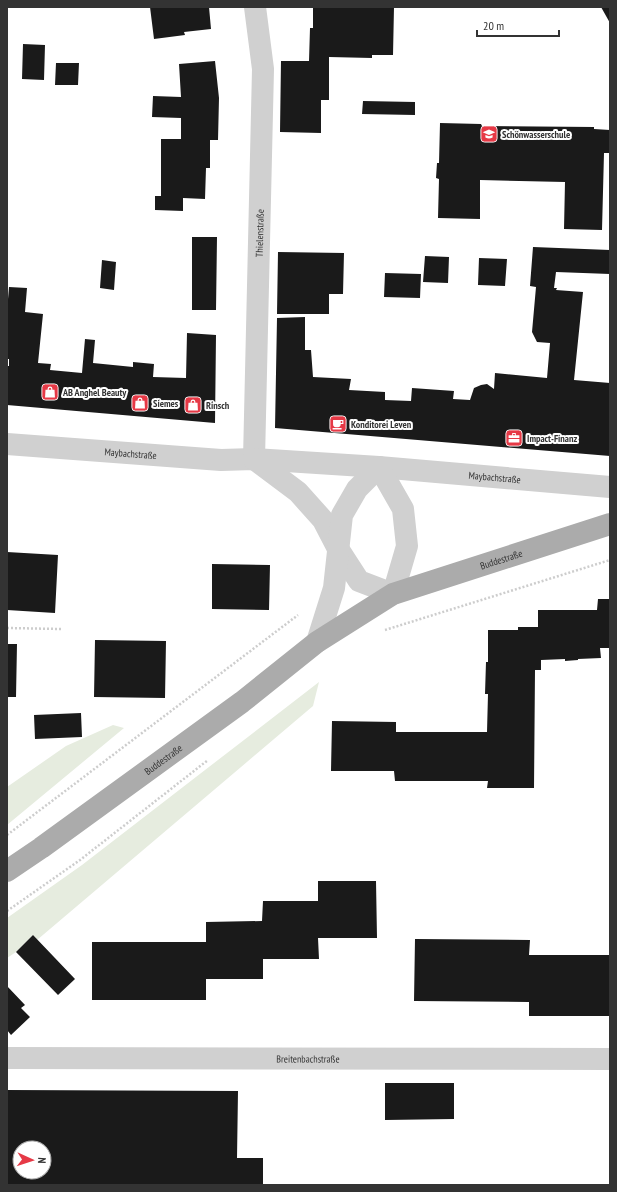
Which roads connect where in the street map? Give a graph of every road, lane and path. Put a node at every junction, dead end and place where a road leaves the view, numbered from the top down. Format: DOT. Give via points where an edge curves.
graph roads {
  1 [pos="255,7"];
  2 [pos="7,444"];
  3 [pos="254,459"];
  4 [pos="379,468"];
  5 [pos="610,487"];
  6 [pos="610,524"];
  7 [pos="338,547"];
  8 [pos="610,560"];
  9 [pos="393,594"];
  10 [pos="302,611"];
  11 [pos="7,628"];
  12 [pos="61,629"];
  13 [pos="384,631"];
  14 [pos="316,642"];
  15 [pos="212,757"];
  16 [pos="7,835"];
  17 [pos="7,871"];
  18 [pos="7,911"];
  19 [pos="7,1058"];
  20 [pos="610,1059"];
  1 -- 3 [label="street, Thielenstraße" via="262,68"];
  2 -- 3 [label="street, Maybachstraße" via="221,460"];
  3 -- 4 [label="street, Maybachstraße"];
  3 -- 7 [label="street" via="298,492 323,520"];
  4 -- 5 [label="street, Maybachstraße"];
  4 -- 7 [label="street" via="357,489 342,515"];
  4 -- 9 [label="street" via="403,509 407,546"];
  6 -- 9 [label="main road, Buddestraße"];
  7 -- 9 [label="street" via="359,581"];
  7 -- 14 [label="street" via="334,588"];
  8 -- 13 [label="path"];
  9 -- 14 [label="main road, Buddestraße"];
  10 -- 16 [label="path"];
  11 -- 12 [label="path"];
  14 -- 17 [label="main road, Buddestraße" via="242,702"];
  15 -- 18 [label="path" via="80,860"];
  19 -- 20 [label="street, Breitenbachstraße"];
}
